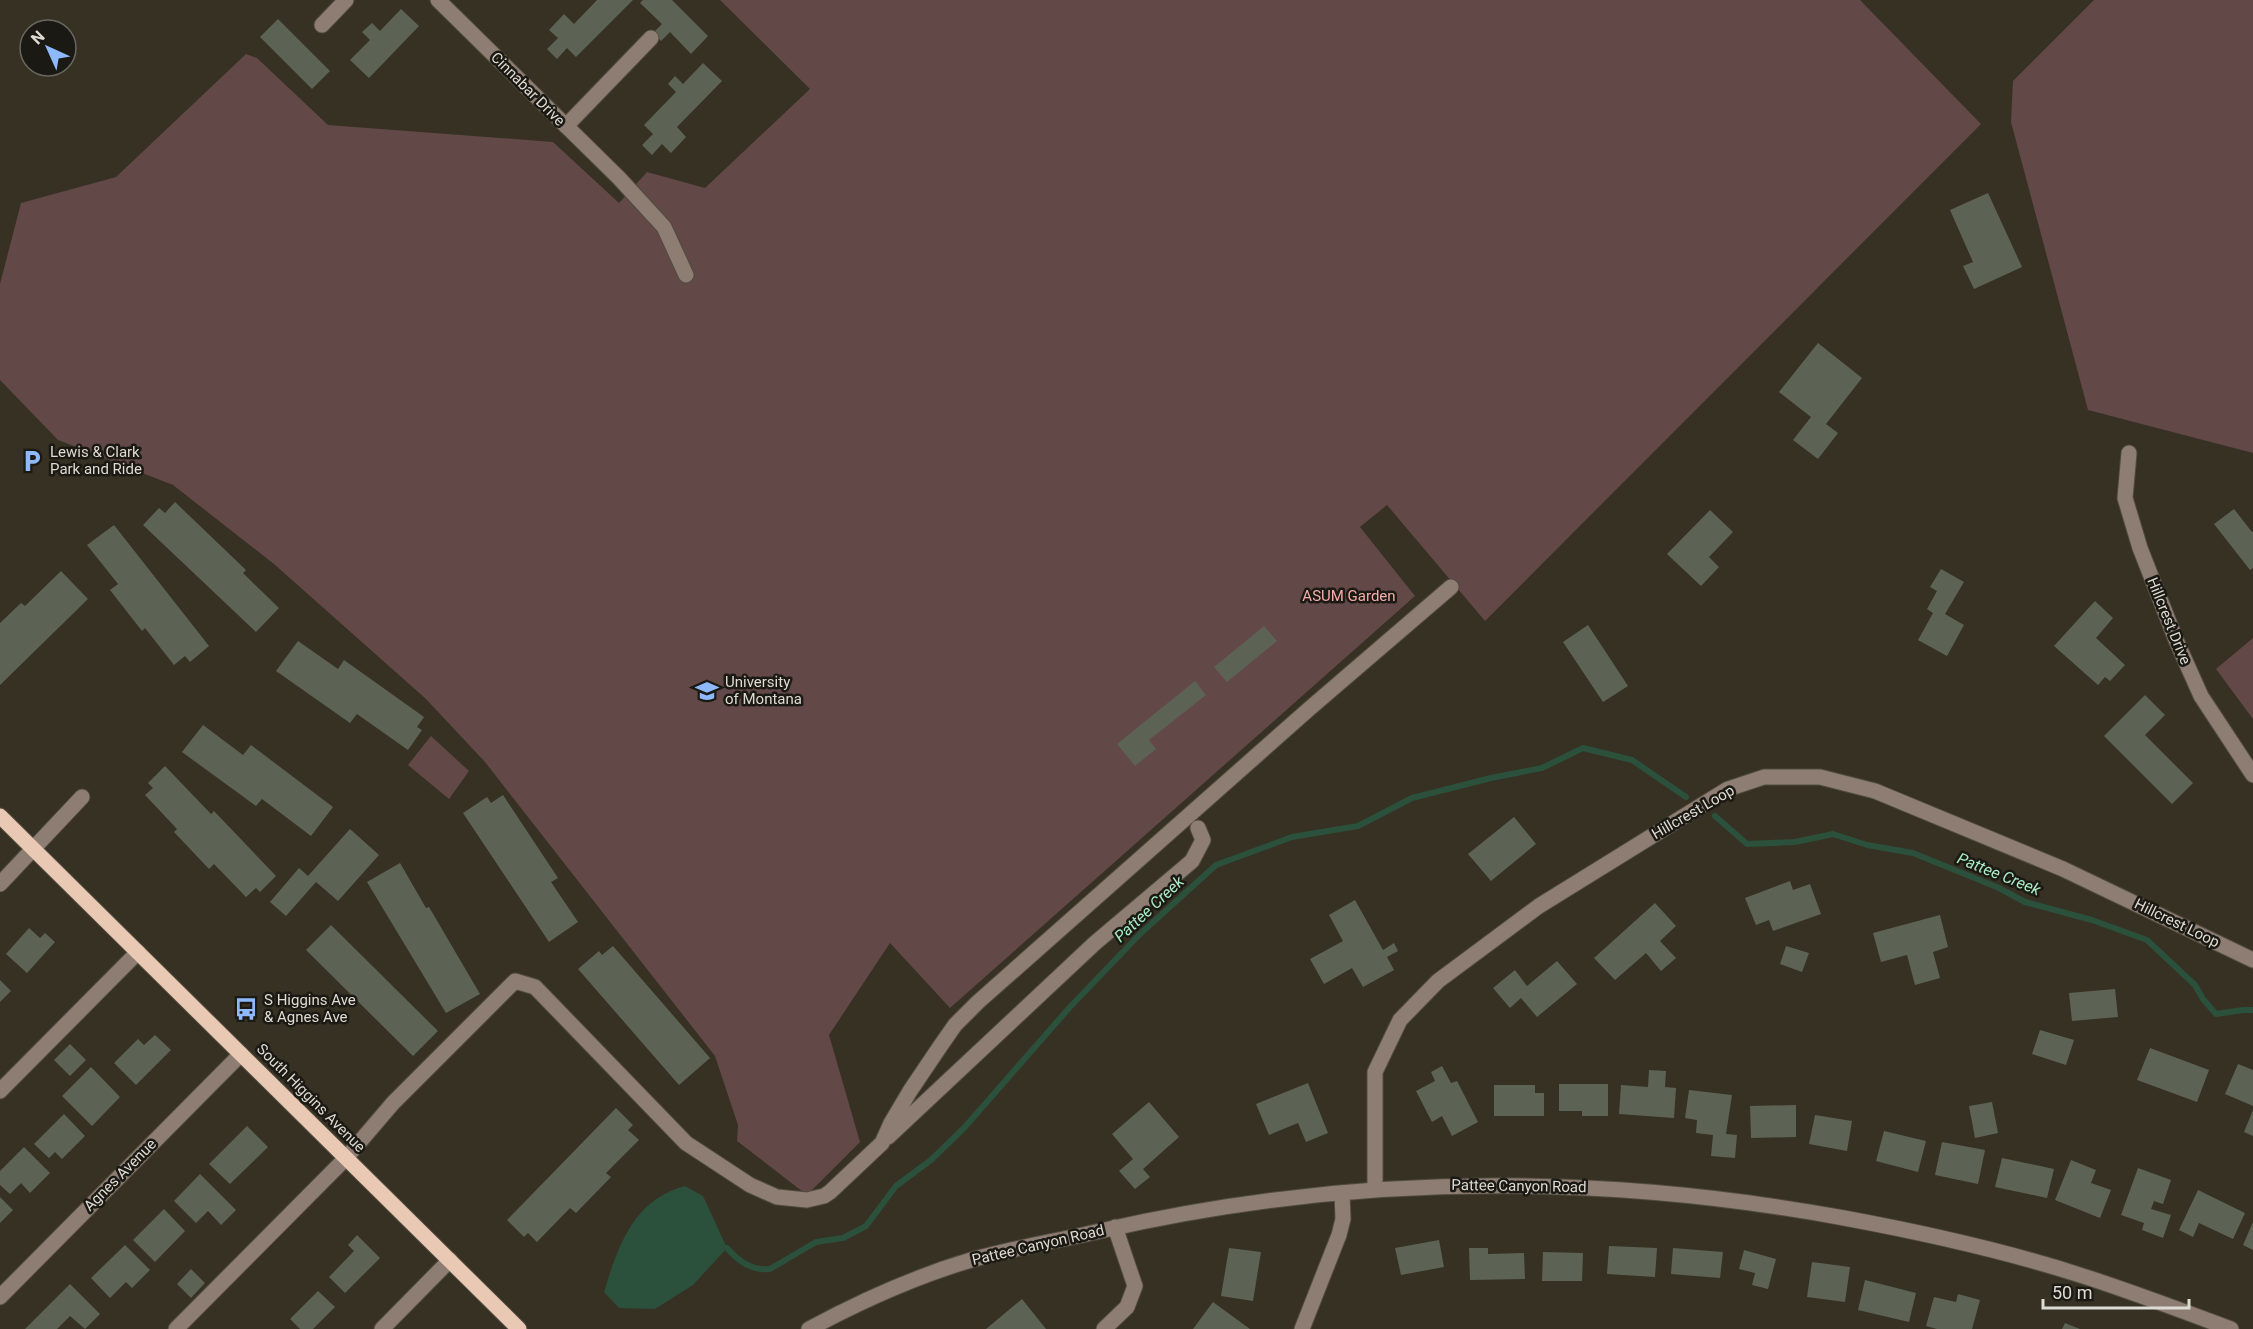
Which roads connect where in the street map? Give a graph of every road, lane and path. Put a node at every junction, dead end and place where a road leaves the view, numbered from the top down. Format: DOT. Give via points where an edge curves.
graph roads {
  1 [pos="346,0"];
  2 [pos="438,0"];
  3 [pos="322,25"];
  4 [pos="651,38"];
  5 [pos="566,126"];
  6 [pos="686,275"];
  7 [pos="2129,453"];
  8 [pos="1451,587"];
  9 [pos="2253,775"];
  10 [pos="82,797"];
  11 [pos="0,816"];
  12 [pos="1198,828"];
  13 [pos="34,850"];
  14 [pos="0,884"];
  15 [pos="138,952"];
  16 [pos="2253,960"];
  17 [pos="241,1054"];
  18 [pos="0,1091"];
  19 [pos="882,1143"];
  20 [pos="346,1158"];
  21 [pos="1375,1188"];
  22 [pos="1342,1193"];
  23 [pos="1115,1227"];
  24 [pos="450,1260"];
  25 [pos="0,1297"];
  26 [pos="176,1329"];
  27 [pos="382,1329"];
  28 [pos="519,1329"];
  29 [pos="809,1329"];
  30 [pos="1104,1329"];
  31 [pos="1302,1329"];
  32 [pos="2231,1329"];
  1 -- 3 [label="street"];
  2 -- 5 [label="street, Cinnabar Drive"];
  4 -- 5 [label="street"];
  5 -- 6 [label="street, Cinnabar Drive" via="664,227"];
  7 -- 9 [label="street, Hillcrest Drive" via="2125,498 2140,548 2201,696"];
  8 -- 19 [label="street" via="978,1002 939,1048"];
  10 -- 13 [label="street"];
  11 -- 13 [label="main road, South Higgins Avenue"];
  12 -- 19 [label="street" via="1203,840 1192,861 1095,943"];
  13 -- 14 [label="street"];
  13 -- 15 [label="main road, South Higgins Avenue"];
  15 -- 17 [label="main road, South Higgins Avenue"];
  15 -- 18 [label="street"];
  16 -- 21 [label="street, Hillcrest Loop" via="2063,869 1875,791 1820,777 1764,777 1728,789 1539,906 1438,981 1401,1020 1375,1072"];
  17 -- 20 [label="main road, South Higgins Avenue"];
  17 -- 25 [label="street, Agnes Avenue"];
  19 -- 20 [label="street" via="824,1196 807,1200 777,1197 750,1185 686,1143 535,987 515,981 393,1103"];
  20 -- 24 [label="main road, South Higgins Avenue"];
  20 -- 26 [label="street"];
  21 -- 22 [label="street, Pattee Canyon Road"];
  21 -- 32 [label="street, Pattee Canyon Road" via="1544,1185 1625,1189 1801,1210 2009,1255 2084,1276"];
  22 -- 23 [label="street, Pattee Canyon Road" via="1242,1203"];
  22 -- 31 [label="street" via="1339,1235"];
  23 -- 29 [label="street, Pattee Canyon Road" via="971,1260 871,1296"];
  23 -- 30 [label="street" via="1135,1286 1127,1307"];
  24 -- 27 [label="street"];
  24 -- 28 [label="main road, South Higgins Avenue"];
}
